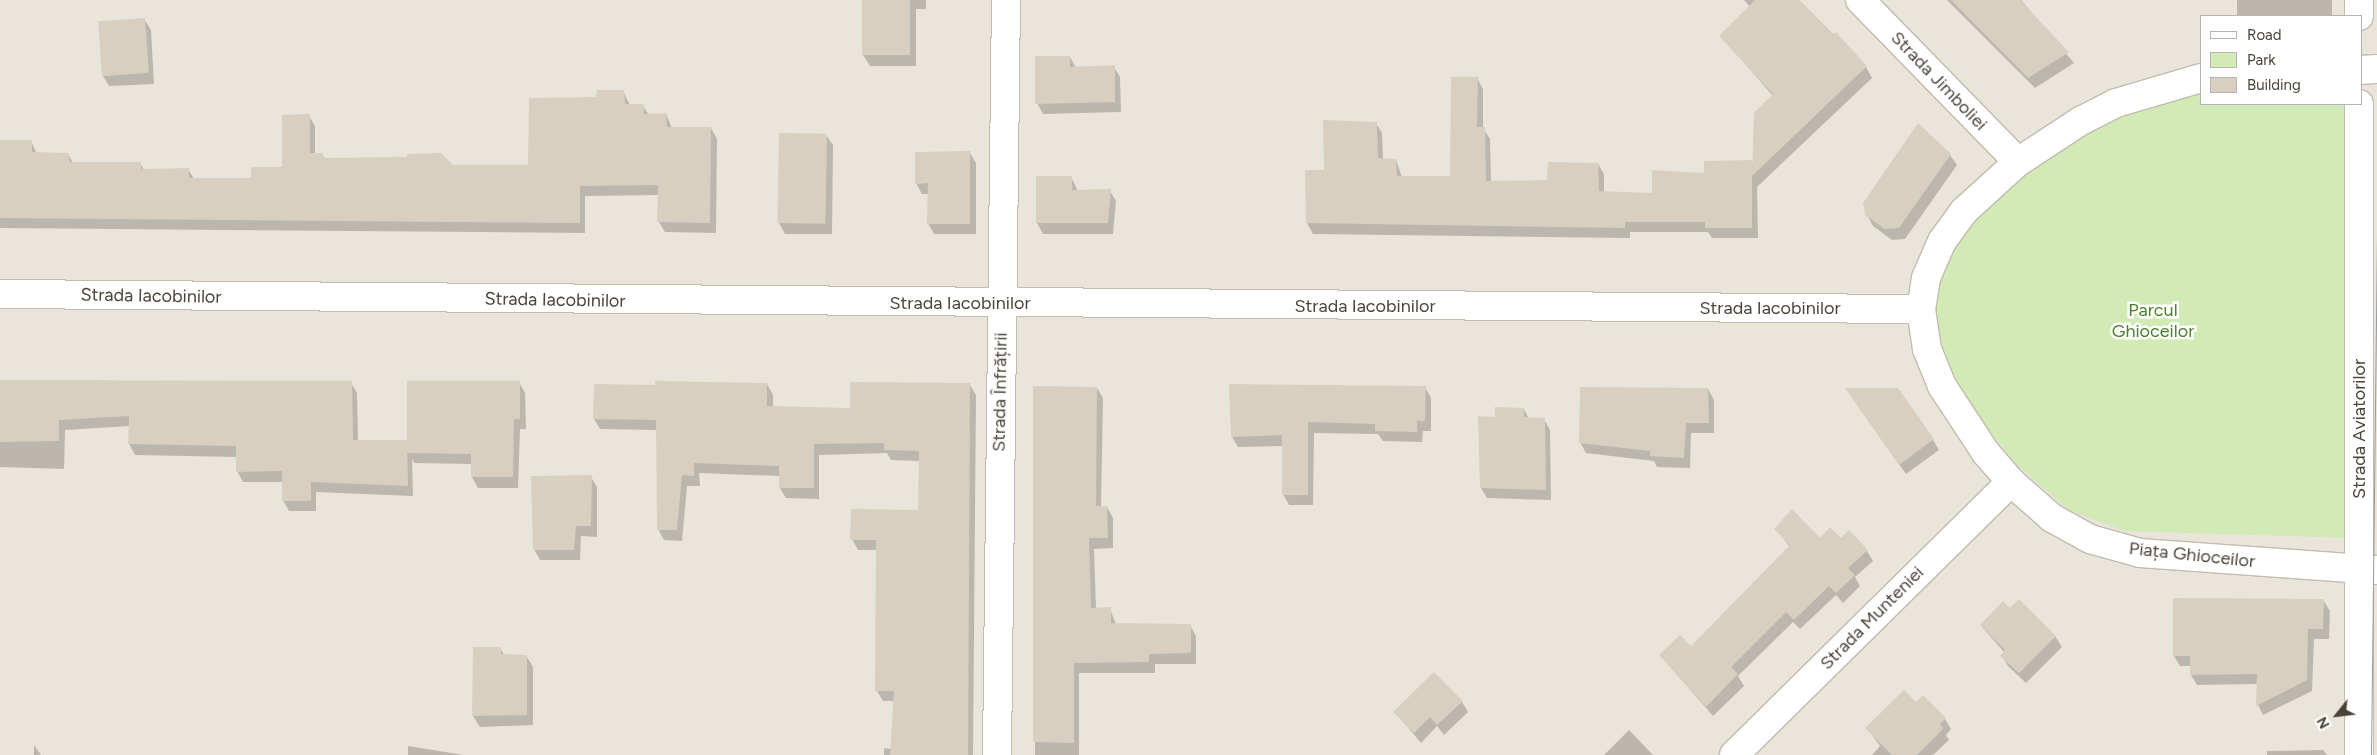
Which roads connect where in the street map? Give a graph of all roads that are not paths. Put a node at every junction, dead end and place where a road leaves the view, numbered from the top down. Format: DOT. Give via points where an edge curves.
graph roads {
  1 [pos="1006,0"];
  2 [pos="1860,0"];
  3 [pos="2359,0"];
  4 [pos="2359,15"];
  5 [pos="2377,69"];
  6 [pos="2362,70"];
  7 [pos="2200,78"];
  8 [pos="2359,105"];
  9 [pos="2018,162"];
  10 [pos="0,294"];
  11 [pos="1001,304"];
  12 [pos="1921,309"];
  13 [pos="2011,482"];
  14 [pos="2368,570"];
  15 [pos="997,755"];
  16 [pos="1734,755"];
  17 [pos="2359,755"];
  1 -- 11 [label="street, Strada Înfrățirii"];
  2 -- 9 [label="street, Strada Jimboliei"];
  3 -- 4 [label="street"];
  5 -- 6 [label="street"];
  7 -- 9 [label="street, Piața Ghioceilor" via="2116,102"];
  8 -- 14 [label="street, Strada Aviatorilor"];
  9 -- 12 [label="street, Piața Ghioceilor" via="1964,211 1942,241 1926,278"];
  10 -- 11 [label="street, Strada Iacobinilor"];
  11 -- 12 [label="street, Strada Iacobinilor"];
  11 -- 15 [label="street, Strada Înfrățirii"];
  12 -- 13 [label="street, Piața Ghioceilor" via="1927,349 1942,386 1986,453"];
  13 -- 14 [label="street, Piața Ghioceilor" via="2052,518 2090,539 2140,553"];
  13 -- 16 [label="street, Strada Munteniei"];
  14 -- 17 [label="street, Strada Aviatorilor"];
}
